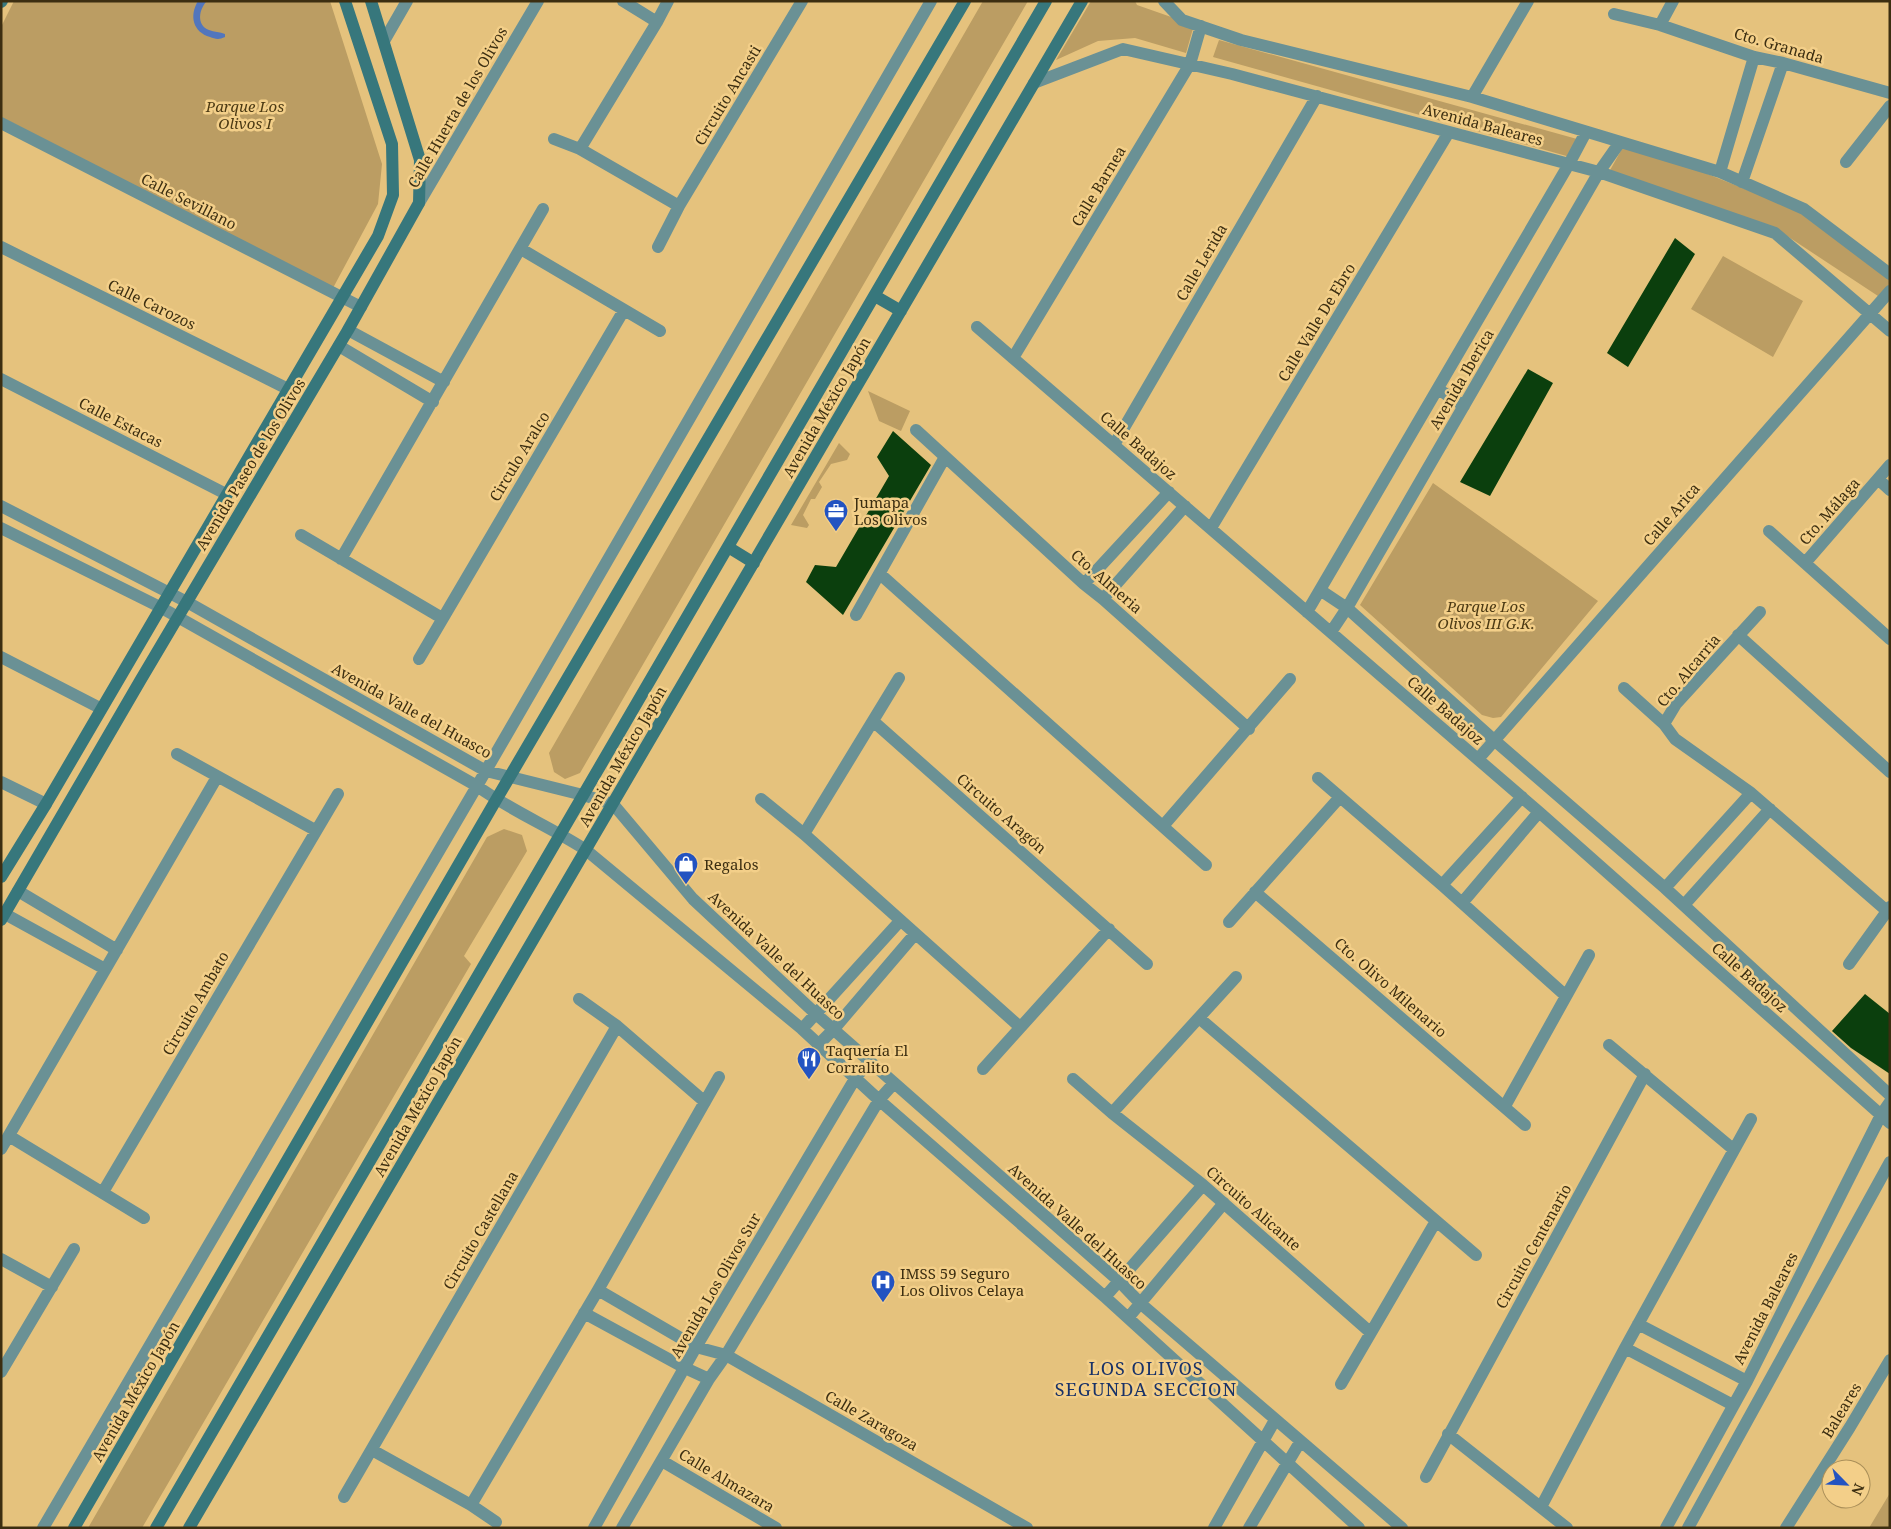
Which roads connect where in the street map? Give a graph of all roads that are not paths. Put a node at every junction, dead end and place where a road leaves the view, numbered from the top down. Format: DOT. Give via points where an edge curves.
graph roads {
  1 [pos="344,1"];
  2 [pos="371,1"];
  3 [pos="407,1"];
  4 [pos="538,1"];
  5 [pos="623,1"];
  6 [pos="668,1"];
  7 [pos="802,1"];
  8 [pos="931,1"];
  9 [pos="965,1"];
  10 [pos="1046,1"];
  11 [pos="1082,1"];
  12 [pos="1164,1"];
  13 [pos="1528,1"];
  14 [pos="1673,1"];
  15 [pos="1614,14"];
  16 [pos="657,22"];
  17 [pos="1660,25"];
  18 [pos="1201,26"];
  19 [pos="384,41"];
  20 [pos="1754,57"];
  21 [pos="1783,63"];
  22 [pos="1190,64"];
  23 [pos="1034,83"];
  24 [pos="1890,94"];
  25 [pos="1317,96"];
  26 [pos="1472,98"];
  27 [pos="1890,106"];
  28 [pos="1,123"];
  29 [pos="1449,132"];
  30 [pos="1586,132"];
  31 [pos="554,139"];
  32 [pos="1620,142"];
  33 [pos="580,149"];
  34 [pos="1846,162"];
  35 [pos="1569,164"];
  36 [pos="1599,172"];
  37 [pos="1720,172"];
  38 [pos="1742,182"];
  39 [pos="419,203"];
  40 [pos="679,206"];
  41 [pos="544,209"];
  42 [pos="1,247"];
  43 [pos="658,247"];
  44 [pos="521,249"];
  45 [pos="1890,274"];
  46 [pos="1890,291"];
  47 [pos="875,296"];
  48 [pos="342,298"];
  49 [pos="361,307"];
  50 [pos="624,310"];
  51 [pos="901,311"];
  52 [pos="1870,313"];
  53 [pos="977,327"];
  54 [pos="348,330"];
  55 [pos="660,331"];
  56 [pos="1890,331"];
  57 [pos="338,346"];
  58 [pos="1013,358"];
  59 [pos="1,379"];
  60 [pos="444,382"];
  61 [pos="288,389"];
  62 [pos="1438,389"];
  63 [pos="433,402"];
  64 [pos="1464,406"];
  65 [pos="916,430"];
  66 [pos="1114,445"];
  67 [pos="945,457"];
  68 [pos="1890,465"];
  69 [pos="1878,479"];
  70 [pos="1890,490"];
  71 [pos="1169,492"];
  72 [pos="226,494"];
  73 [pos="1,506"];
  74 [pos="1185,506"];
  75 [pos="1,528"];
  76 [pos="1211,528"];
  77 [pos="1769,531"];
  78 [pos="301,536"];
  79 [pos="728,547"];
  80 [pos="341,559"];
  81 [pos="754,563"];
  82 [pos="1804,563"];
  83 [pos="880,574"];
  84 [pos="1084,584"];
  85 [pos="1320,590"];
  86 [pos="169,592"];
  87 [pos="1103,598"];
  88 [pos="187,602"];
  89 [pos="160,607"];
  90 [pos="1347,608"];
  91 [pos="1307,612"];
  92 [pos="1760,612"];
  93 [pos="856,615"];
  94 [pos="177,618"];
  95 [pos="442,618"];
  96 [pos="1331,632"];
  97 [pos="1738,636"];
  98 [pos="1890,639"];
  99 [pos="1,657"];
  100 [pos="419,659"];
  101 [pos="900,678"];
  102 [pos="1290,679"];
  103 [pos="1624,688"];
  104 [pos="100,708"];
  105 [pos="873,721"];
  106 [pos="1664,724"];
  107 [pos="1249,729"];
  108 [pos="1494,740"];
  109 [pos="177,754"];
  110 [pos="1478,759"];
  111 [pos="486,771"];
  112 [pos="1890,772"];
  113 [pos="217,777"];
  114 [pos="510,777"];
  115 [pos="1318,778"];
  116 [pos="1,782"];
  117 [pos="477,786"];
  118 [pos="1751,793"];
  119 [pos="338,794"];
  120 [pos="583,795"];
  121 [pos="1340,797"];
  122 [pos="1522,797"];
  123 [pos="761,799"];
  124 [pos="496,800"];
  125 [pos="46,804"];
  126 [pos="613,804"];
  127 [pos="1770,809"];
  128 [pos="1539,812"];
  129 [pos="1163,826"];
  130 [pos="315,830"];
  131 [pos="560,833"];
  132 [pos="804,834"];
  133 [pos="586,850"];
  134 [pos="1206,865"];
  135 [pos="1,877"];
  136 [pos="1442,884"];
  137 [pos="1665,888"];
  138 [pos="18,891"];
  139 [pos="1255,892"];
  140 [pos="1462,903"];
  141 [pos="1684,905"];
  142 [pos="1888,909"];
  143 [pos="3,917"];
  144 [pos="900,921"];
  145 [pos="1229,922"];
  146 [pos="1108,929"];
  147 [pos="915,934"];
  148 [pos="117,950"];
  149 [pos="1589,955"];
  150 [pos="1147,964"];
  151 [pos="1849,964"];
  152 [pos="105,969"];
  153 [pos="1236,977"];
  154 [pos="1566,996"];
  155 [pos="580,999"];
  156 [pos="1799,1012"];
  157 [pos="816,1014"];
  158 [pos="1199,1018"];
  159 [pos="617,1026"];
  160 [pos="1020,1027"];
  161 [pos="802,1029"];
  162 [pos="1784,1029"];
  163 [pos="833,1030"];
  164 [pos="819,1044"];
  165 [pos="1609,1045"];
  166 [pos="869,1062"];
  167 [pos="983,1069"];
  168 [pos="1645,1074"];
  169 [pos="719,1077"];
  170 [pos="856,1077"];
  171 [pos="1073,1079"];
  172 [pos="894,1084"];
  173 [pos="1890,1095"];
  174 [pos="879,1100"];
  175 [pos="706,1102"];
  176 [pos="1890,1102"];
  177 [pos="1505,1106"];
  178 [pos="1112,1114"];
  179 [pos="1751,1119"];
  180 [pos="1885,1119"];
  181 [pos="1525,1125"];
  182 [pos="8,1136"];
  183 [pos="1,1149"];
  184 [pos="1734,1149"];
  185 [pos="1890,1162"];
  186 [pos="1203,1185"];
  187 [pos="103,1192"];
  188 [pos="1224,1203"];
  189 [pos="144,1218"];
  190 [pos="1436,1221"];
  191 [pos="74,1249"];
  192 [pos="1476,1255"];
  193 [pos="1,1259"];
  194 [pos="1119,1281"];
  195 [pos="52,1287"];
  196 [pos="598,1290"];
  197 [pos="1105,1297"];
  198 [pos="1140,1303"];
  199 [pos="584,1313"];
  200 [pos="1128,1318"];
  201 [pos="1638,1324"];
  202 [pos="1370,1332"];
  203 [pos="696,1347"];
  204 [pos="1625,1348"];
  205 [pos="726,1355"];
  206 [pos="1890,1360"];
  207 [pos="684,1368"];
  208 [pos="1,1372"];
  209 [pos="709,1379"];
  210 [pos="1747,1381"];
  211 [pos="1341,1384"];
  212 [pos="1733,1405"];
  213 [pos="1275,1420"];
  214 [pos="1448,1434"];
  215 [pos="1263,1441"];
  216 [pos="1300,1442"];
  217 [pos="372,1450"];
  218 [pos="662,1461"];
  219 [pos="1287,1463"];
  220 [pos="1426,1477"];
  221 [pos="344,1497"];
  222 [pos="471,1505"];
  223 [pos="1541,1507"];
  224 [pos="496,1522"];
  225 [pos="1399,1527"];
  226 [pos="43,1528"];
  227 [pos="74,1528"];
  228 [pos="156,1528"];
  229 [pos="189,1528"];
  230 [pos="594,1528"];
  231 [pos="622,1528"];
  232 [pos="776,1528"];
  233 [pos="1028,1528"];
  234 [pos="1214,1528"];
  235 [pos="1249,1528"];
  236 [pos="1359,1528"];
  237 [pos="1567,1528"];
  238 [pos="1666,1528"];
  239 [pos="1688,1528"];
  240 [pos="1786,1528"];
  1 -- 48 [label="street, Avenida Paseo de los Olivos" via="392,144 393,195 378,236"];
  2 -- 19 [label="street, Avenida Paseo de los Olivos"];
  3 -- 19 [label="street"];
  4 -- 39 [label="street, Calle Huerta de los Olivos"];
  5 -- 16 [label="street"];
  6 -- 16 [label="street"];
  7 -- 40 [label="street, Circuito Ancasti"];
  8 -- 111 [label="street, Avenida México Japón"];
  9 -- 114 [label="street, Avenida México Japón"];
  10 -- 47 [label="street, Avenida México Japón"];
  11 -- 23 [label="street, Avenida México Japón"];
  12 -- 18 [label="street, Avenida Baleares" via="1182,20"];
  13 -- 26 [label="street"];
  14 -- 17 [label="street"];
  15 -- 17 [label="street, Cto. Granada"];
  16 -- 33 [label="street"];
  17 -- 20 [label="street, Cto. Granada"];
  18 -- 22 [label="street, Calle Barnea"];
  18 -- 26 [label="street, Avenida Baleares" via="1241,40"];
  19 -- 39 [label="street, Avenida Paseo de los Olivos" via="420,160"];
  20 -- 21 [label="street, Cto. Granada"];
  20 -- 37 [label="street"];
  21 -- 24 [label="street, Cto. Granada"];
  21 -- 38 [label="street"];
  22 -- 23 [label="street, Avenida Baleares" via="1123,49"];
  22 -- 25 [label="street, Avenida Baleares"];
  22 -- 58 [label="street, Calle Barnea"];
  23 -- 51 [label="street, Avenida México Japón"];
  25 -- 29 [label="street, Avenida Baleares"];
  25 -- 66 [label="street, Calle Lerida"];
  26 -- 30 [label="street, Avenida Baleares"];
  27 -- 34 [label="street"];
  28 -- 48 [label="street, Calle Sevillano"];
  29 -- 35 [label="street, Avenida Baleares"];
  29 -- 76 [label="street, Calle Valle De Ebro"];
  30 -- 32 [label="street, Avenida Baleares"];
  30 -- 35 [label="street, Avenida Iberica"];
  31 -- 33 [label="street"];
  32 -- 36 [label="street, Avenida Iberica"];
  32 -- 37 [label="street, Avenida Baleares"];
  33 -- 40 [label="street"];
  35 -- 36 [label="street, Avenida Baleares"];
  35 -- 62 [label="street, Avenida Iberica"];
  36 -- 52 [label="street, Avenida Baleares" via="1775,233"];
  36 -- 64 [label="street, Avenida Iberica"];
  37 -- 38 [label="street, Avenida Baleares"];
  38 -- 45 [label="street, Avenida Baleares" via="1804,209"];
  39 -- 49 [label="street, Avenida Paseo de los Olivos"];
  40 -- 43 [label="street, Circuito Ancasti"];
  41 -- 44 [label="street"];
  42 -- 61 [label="street, Calle Carozos"];
  44 -- 50 [label="street"];
  44 -- 60 [label="street"];
  46 -- 52 [label="street, Calle Arica"];
  47 -- 51 [label="street"];
  47 -- 79 [label="street, Avenida México Japón"];
  48 -- 49 [label="street, Calle Sevillano"];
  48 -- 61 [label="street, Avenida Paseo de los Olivos"];
  49 -- 54 [label="street, Avenida Paseo de los Olivos"];
  50 -- 55 [label="street"];
  50 -- 95 [label="street, Circulo Aralco"];
  51 -- 81 [label="street, Avenida México Japón"];
  52 -- 56 [label="street, Avenida Baleares"];
  52 -- 108 [label="street, Calle Arica"];
  53 -- 58 [label="street, Calle Badajoz"];
  54 -- 57 [label="street, Avenida Paseo de los Olivos"];
  54 -- 60 [label="street"];
  57 -- 63 [label="street"];
  57 -- 88 [label="street, Avenida Paseo de los Olivos"];
  58 -- 66 [label="street, Calle Badajoz"];
  59 -- 72 [label="street, Calle Estacas"];
  60 -- 63 [label="street"];
  61 -- 72 [label="street, Avenida Paseo de los Olivos"];
  62 -- 64 [label="street"];
  62 -- 85 [label="street, Avenida Iberica"];
  63 -- 80 [label="street"];
  64 -- 90 [label="street, Avenida Iberica"];
  65 -- 67 [label="street, Cto. Almeria"];
  66 -- 71 [label="street, Calle Badajoz"];
  67 -- 83 [label="street"];
  67 -- 84 [label="street, Cto. Almeria"];
  68 -- 69 [label="street, Cto. Málaga"];
  69 -- 70 [label="street, Cto. Málaga"];
  69 -- 82 [label="street, Cto. Málaga"];
  71 -- 74 [label="street, Calle Badajoz"];
  71 -- 84 [label="street"];
  72 -- 86 [label="street, Avenida Paseo de los Olivos"];
  73 -- 86 [label="street, Avenida Valle del Huasco"];
  74 -- 76 [label="street, Calle Badajoz"];
  74 -- 87 [label="street"];
  75 -- 89 [label="street"];
  76 -- 91 [label="street, Calle Badajoz"];
  77 -- 82 [label="street, Cto. Málaga"];
  78 -- 80 [label="street"];
  79 -- 81 [label="street"];
  79 -- 120 [label="street, Avenida México Japón"];
  80 -- 95 [label="street"];
  81 -- 126 [label="street, Avenida México Japón"];
  82 -- 98 [label="street, Cto. Málaga"];
  83 -- 93 [label="street"];
  83 -- 129 [label="street"];
  84 -- 87 [label="street, Cto. Almeria"];
  85 -- 90 [label="street, Calle Badajoz"];
  85 -- 91 [label="street, Avenida Iberica"];
  86 -- 88 [label="street, Avenida Valle del Huasco"];
  86 -- 89 [label="street, Avenida Paseo de los Olivos"];
  87 -- 107 [label="street, Cto. Almeria"];
  88 -- 94 [label="street, Avenida Paseo de los Olivos"];
  88 -- 111 [label="street, Avenida Valle del Huasco"];
  89 -- 94 [label="street"];
  89 -- 104 [label="street, Avenida Paseo de los Olivos"];
  90 -- 96 [label="street, Avenida Iberica"];
  90 -- 108 [label="street, Calle Badajoz"];
  91 -- 96 [label="street, Calle Badajoz"];
  92 -- 97 [label="street"];
  94 -- 117 [label="street"];
  94 -- 138 [label="street, Avenida Paseo de los Olivos"];
  95 -- 100 [label="street, Circulo Aralco"];
  96 -- 110 [label="street, Calle Badajoz"];
  97 -- 106 [label="street, Cto. Alcarria" via="1676,704"];
  97 -- 112 [label="street, Cto. Alcarria"];
  99 -- 104 [label="street"];
  101 -- 105 [label="street"];
  102 -- 107 [label="street"];
  103 -- 106 [label="street"];
  104 -- 125 [label="street, Avenida Paseo de los Olivos"];
  105 -- 132 [label="street"];
  105 -- 146 [label="street, Circuito Aragón"];
  106 -- 118 [label="street, Cto. Alcarria" via="1675,739"];
  107 -- 129 [label="street"];
  108 -- 110 [label="street, Calle Arica"];
  108 -- 137 [label="street, Calle Badajoz"];
  109 -- 113 [label="street"];
  110 -- 122 [label="street, Calle Badajoz"];
  111 -- 114 [label="street, Avenida Valle del Huasco"];
  111 -- 117 [label="street, Avenida México Japón"];
  113 -- 130 [label="street"];
  113 -- 148 [label="street"];
  114 -- 120 [label="street, Avenida Valle del Huasco"];
  114 -- 124 [label="street, Avenida México Japón"];
  115 -- 121 [label="street"];
  116 -- 125 [label="street"];
  117 -- 124 [label="street"];
  117 -- 226 [label="street, Avenida México Japón"];
  118 -- 127 [label="street, Cto. Alcarria"];
  118 -- 137 [label="street"];
  119 -- 130 [label="street, Circuito Ambato"];
  120 -- 126 [label="street, Avenida Valle del Huasco"];
  120 -- 131 [label="street, Avenida México Japón"];
  121 -- 136 [label="street"];
  121 -- 139 [label="street"];
  122 -- 128 [label="street, Calle Badajoz"];
  122 -- 136 [label="street"];
  123 -- 132 [label="street"];
  124 -- 131 [label="street"];
  124 -- 227 [label="street, Avenida México Japón"];
  125 -- 135 [label="street, Avenida Paseo de los Olivos"];
  126 -- 133 [label="street, Avenida México Japón"];
  126 -- 157 [label="street, Avenida Valle del Huasco" via="693,899"];
  127 -- 141 [label="street"];
  127 -- 142 [label="street, Cto. Alcarria"];
  128 -- 140 [label="street"];
  128 -- 162 [label="street, Calle Badajoz"];
  129 -- 134 [label="street"];
  130 -- 187 [label="street, Circuito Ambato"];
  131 -- 133 [label="street"];
  131 -- 228 [label="street, Avenida México Japón"];
  132 -- 144 [label="street"];
  133 -- 161 [label="street"];
  133 -- 229 [label="street, Avenida México Japón"];
  136 -- 140 [label="street"];
  137 -- 141 [label="street, Calle Badajoz"];
  138 -- 143 [label="street, Avenida Paseo de los Olivos"];
  138 -- 148 [label="street"];
  139 -- 145 [label="street"];
  139 -- 177 [label="street, Cto. Olivo Milenario"];
  140 -- 154 [label="street"];
  141 -- 156 [label="street, Calle Badajoz"];
  142 -- 151 [label="street"];
  143 -- 152 [label="street"];
  144 -- 147 [label="street"];
  144 -- 157 [label="street"];
  146 -- 150 [label="street, Circuito Aragón"];
  146 -- 160 [label="street"];
  147 -- 160 [label="street"];
  147 -- 163 [label="street"];
  148 -- 152 [label="street"];
  149 -- 154 [label="street"];
  152 -- 182 [label="street"];
  153 -- 158 [label="street"];
  154 -- 177 [label="street"];
  155 -- 159 [label="street"];
  156 -- 162 [label="street"];
  156 -- 173 [label="street, Calle Badajoz"];
  157 -- 161 [label="street"];
  157 -- 163 [label="street, Avenida Valle del Huasco"];
  158 -- 178 [label="street"];
  158 -- 190 [label="street"];
  159 -- 175 [label="street"];
  159 -- 217 [label="street, Circuito Castellana"];
  160 -- 167 [label="street"];
  161 -- 164 [label="street"];
  162 -- 180 [label="street, Calle Badajoz"];
  163 -- 164 [label="street"];
  163 -- 166 [label="street, Avenida Valle del Huasco"];
  164 -- 170 [label="street"];
  165 -- 168 [label="street"];
  166 -- 170 [label="street, Avenida Los Olivos Sur"];
  166 -- 172 [label="street, Avenida Valle del Huasco"];
  168 -- 184 [label="street"];
  168 -- 214 [label="street, Circuito Centenario"];
  169 -- 175 [label="street"];
  170 -- 174 [label="street"];
  170 -- 203 [label="street, Avenida Los Olivos Sur"];
  171 -- 178 [label="street, Circuito Alicante"];
  172 -- 174 [label="street"];
  172 -- 194 [label="street, Avenida Valle del Huasco"];
  174 -- 197 [label="street"];
  174 -- 205 [label="street"];
  175 -- 196 [label="street"];
  176 -- 180 [label="street, Avenida Baleares"];
  177 -- 181 [label="street, Cto. Olivo Milenario"];
  178 -- 186 [label="street, Circuito Alicante"];
  179 -- 184 [label="street"];
  180 -- 210 [label="street, Avenida Baleares"];
  182 -- 183 [label="street"];
  182 -- 187 [label="street"];
  184 -- 201 [label="street"];
  185 -- 239 [label="street"];
  186 -- 188 [label="street, Circuito Alicante"];
  186 -- 194 [label="street"];
  187 -- 189 [label="street"];
  188 -- 198 [label="street"];
  188 -- 202 [label="street, Circuito Alicante"];
  190 -- 192 [label="street"];
  190 -- 202 [label="street"];
  191 -- 195 [label="street"];
  193 -- 195 [label="street"];
  194 -- 197 [label="street"];
  194 -- 198 [label="street, Avenida Valle del Huasco"];
  195 -- 208 [label="street"];
  196 -- 199 [label="street"];
  196 -- 203 [label="street"];
  197 -- 200 [label="street"];
  198 -- 200 [label="street"];
  198 -- 213 [label="street, Avenida Valle del Huasco"];
  199 -- 207 [label="street"];
  199 -- 222 [label="street"];
  200 -- 215 [label="street"];
  201 -- 204 [label="street"];
  201 -- 210 [label="street"];
  202 -- 211 [label="street"];
  203 -- 205 [label="street, Calle Zaragoza"];
  203 -- 207 [label="street, Avenida Los Olivos Sur"];
  204 -- 212 [label="street"];
  204 -- 223 [label="street"];
  205 -- 209 [label="street"];
  205 -- 233 [label="street, Calle Zaragoza"];
  206 -- 240 [label="street, Baleares"];
  207 -- 209 [label="street"];
  207 -- 230 [label="street, Avenida Los Olivos Sur"];
  209 -- 218 [label="street"];
  210 -- 212 [label="street, Avenida Baleares"];
  212 -- 238 [label="street, Avenida Baleares"];
  213 -- 215 [label="street"];
  213 -- 216 [label="street, Avenida Valle del Huasco"];
  214 -- 220 [label="street, Circuito Centenario"];
  214 -- 223 [label="street"];
  215 -- 219 [label="street"];
  215 -- 234 [label="street"];
  216 -- 219 [label="street"];
  216 -- 225 [label="street, Avenida Valle del Huasco"];
  217 -- 221 [label="street, Circuito Castellana"];
  217 -- 222 [label="street"];
  218 -- 231 [label="street"];
  218 -- 232 [label="street, Calle Almazara"];
  219 -- 235 [label="street"];
  219 -- 236 [label="street"];
  222 -- 224 [label="street"];
  223 -- 237 [label="street"];
}
